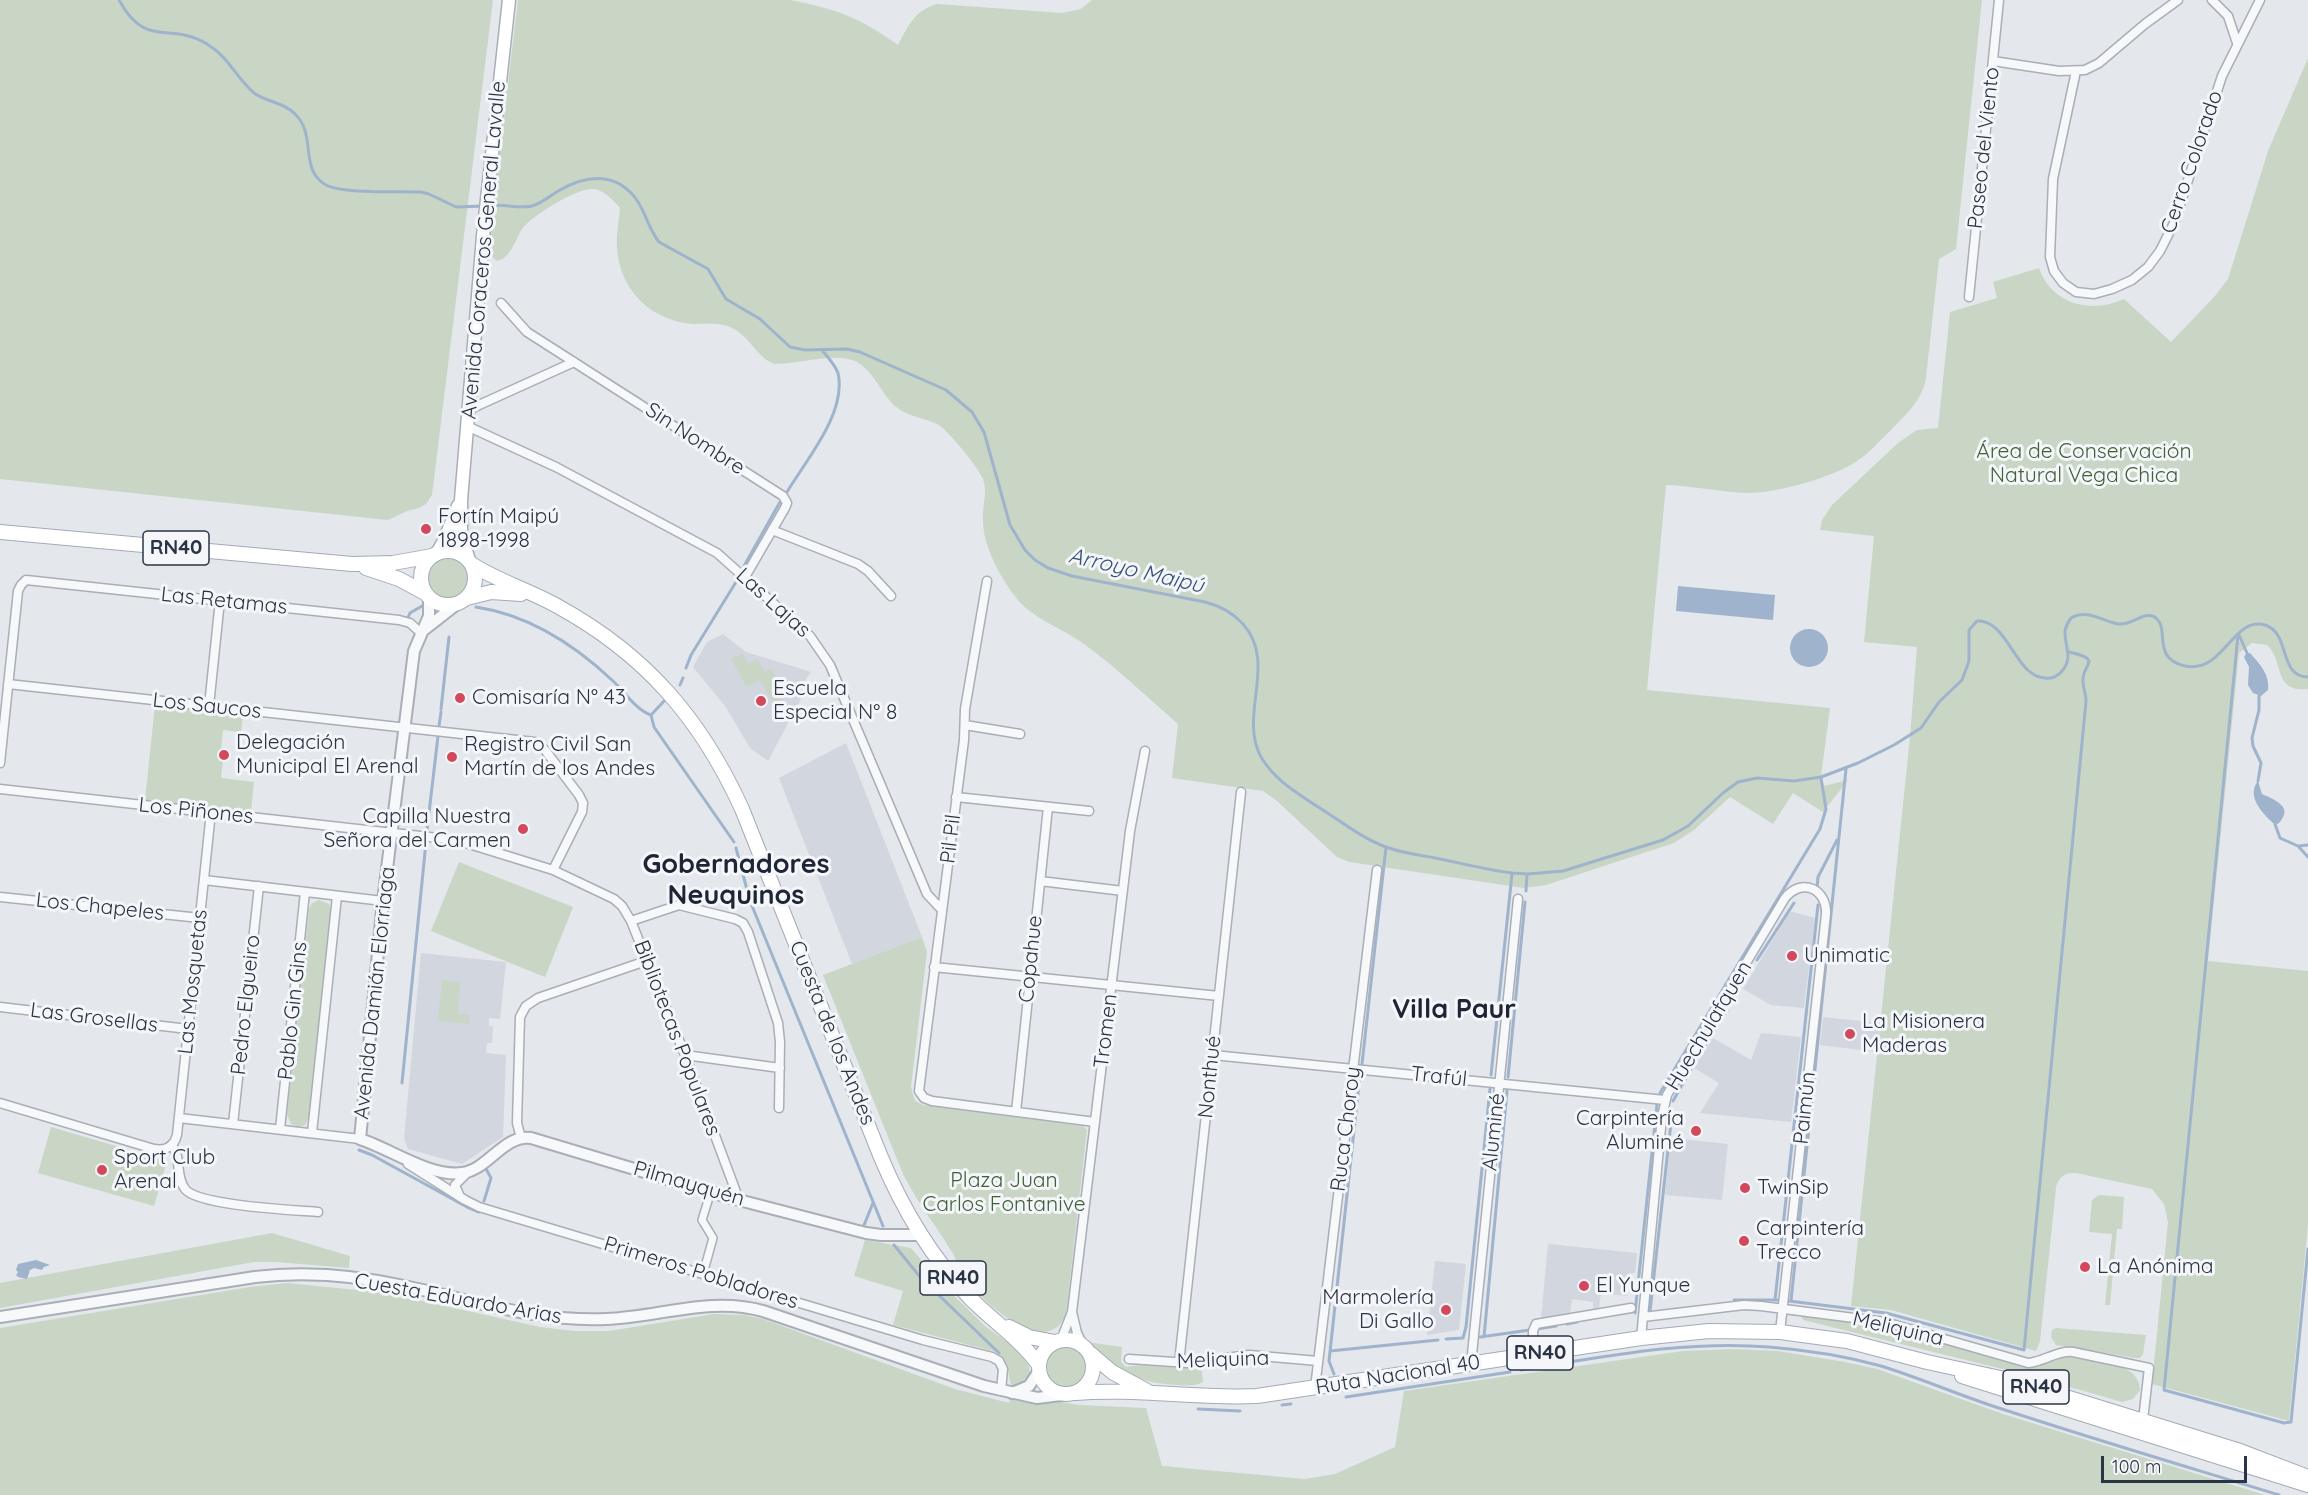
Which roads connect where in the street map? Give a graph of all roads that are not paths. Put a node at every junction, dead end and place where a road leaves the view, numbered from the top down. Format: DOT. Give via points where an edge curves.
graph roads {
  1 [pos="509,0"];
  2 [pos="1999,0"];
  3 [pos="2178,0"];
  4 [pos="2212,0"];
  5 [pos="2260,0"];
  6 [pos="2237,42"];
  7 [pos="1993,61"];
  8 [pos="2076,71"];
  9 [pos="1969,297"];
  10 [pos="501,303"];
  11 [pos="574,362"];
  12 [pos="468,410"];
  13 [pos="467,426"];
  14 [pos="460,500"];
  15 [pos="772,531"];
  16 [pos="0,532"];
  17 [pos="434,554"];
  18 [pos="471,563"];
  19 [pos="352,564"];
  20 [pos="745,577"];
  21 [pos="987,581"];
  22 [pos="427,595"];
  23 [pos="536,596"];
  24 [pos="891,596"];
  25 [pos="220,600"];
  26 [pos="462,601"];
  27 [pos="421,633"];
  28 [pos="8,684"];
  29 [pos="209,706"];
  30 [pos="965,725"];
  31 [pos="406,727"];
  32 [pos="1020,734"];
  33 [pos="1145,751"];
  34 [pos="0,764"];
  35 [pos="0,789"];
  36 [pos="1241,792"];
  37 [pos="956,797"];
  38 [pos="1048,807"];
  39 [pos="1089,811"];
  40 [pos="211,812"];
  41 [pos="391,832"];
  42 [pos="553,870"];
  43 [pos="1377,870"];
  44 [pos="204,880"];
  45 [pos="1040,881"];
  46 [pos="259,886"];
  47 [pos="1812,889"];
  48 [pos="1123,891"];
  49 [pos="305,892"];
  50 [pos="337,896"];
  51 [pos="0,897"];
  52 [pos="1518,899"];
  53 [pos="383,901"];
  54 [pos="942,910"];
  55 [pos="200,918"];
  56 [pos="631,921"];
  57 [pos="646,961"];
  58 [pos="934,967"];
  59 [pos="1030,976"];
  60 [pos="1111,985"];
  61 [pos="1219,996"];
  62 [pos="0,1007"];
  63 [pos="188,1029"];
  64 [pos="685,1055"];
  65 [pos="1213,1055"];
  66 [pos="780,1068"];
  67 [pos="1353,1069"];
  68 [pos="1499,1083"];
  69 [pos="1665,1100"];
  70 [pos="0,1102"];
  71 [pos="779,1108"];
  72 [pos="1016,1112"];
  73 [pos="179,1118"];
  74 [pos="1095,1122"];
  75 [pos="233,1124"];
  76 [pos="280,1129"];
  77 [pos="312,1133"];
  78 [pos="521,1138"];
  79 [pos="360,1139"];
  80 [pos="170,1147"];
  81 [pos="385,1149"];
  82 [pos="468,1172"];
  83 [pos="711,1191"];
  84 [pos="460,1197"];
  85 [pos="739,1200"];
  86 [pos="318,1212"];
  87 [pos="921,1235"];
  88 [pos="703,1274"];
  89 [pos="1631,1308"];
  90 [pos="1783,1309"];
  91 [pos="1072,1312"];
  92 [pos="990,1316"];
  93 [pos="0,1317"];
  94 [pos="1643,1317"];
  95 [pos="1780,1332"];
  96 [pos="1641,1338"];
  97 [pos="1058,1341"];
  98 [pos="1087,1349"];
  99 [pos="1533,1354"];
  100 [pos="1129,1359"];
  101 [pos="1318,1361"];
  102 [pos="1179,1363"];
  103 [pos="1471,1364"];
  104 [pos="1039,1368"];
  105 [pos="1315,1388"];
  106 [pos="1006,1392"];
  107 [pos="1072,1393"];
  108 [pos="1152,1393"];
  109 [pos="2141,1426"];
  110 [pos="2308,1477"];
  111 [pos="2308,1485"];
  1 -- 12 [label="main road, Avenida Coraceros General Lavalle"];
  2 -- 7 [label="street, Paseo del Viento"];
  3 -- 8 [label="street" via="2100,63"];
  4 -- 6 [label="street" via="2230,21"];
  5 -- 6 [label="street, Cerro Colorado"];
  6 -- 8 [label="street, Cerro Colorado" via="2217,88 2174,223 2160,251 2132,280 2094,294 2076,292 2063,283 2050,257 2053,179"];
  7 -- 8 [label="street"];
  7 -- 9 [label="street, Paseo del Viento"];
  10 -- 11 [label="street, Sin Nombre" via="522,328"];
  11 -- 12 [label="street"];
  11 -- 15 [label="street, Sin Nombre" via="783,496 786,506"];
  12 -- 13 [label="main road, Avenida Coraceros General Lavalle"];
  13 -- 14 [label="main road, Avenida Coraceros General Lavalle"];
  13 -- 20 [label="street, Las Lajas" via="556,467 710,550"];
  14 -- 17 [label="main road, Avenida Coraceros General Lavalle" via="446,537"];
  14 -- 18 [label="main road, Avenida Coraceros General Lavalle" via="461,535"];
  15 -- 20 [label="street, Sin Nombre"];
  15 -- 24 [label="street" via="858,564"];
  16 -- 19 [label="main road, RN40"];
  17 -- 18 [label="main road, RN40" via="454,551"];
  17 -- 19 [label="main road, RN40" via="393,563"];
  17 -- 22 [label="main road" via="424,565 421,576"];
  18 -- 23 [label="main road, Cuesta de los Andes / RN40"];
  18 -- 26 [label="main road" via="475,582"];
  19 -- 22 [label="main road, RN40" via="399,579"];
  20 -- 54 [label="street, Las Lajas" via="805,631 823,653 927,894"];
  21 -- 30 [label="street, Pil Pil"];
  22 -- 26 [label="main road, RN40" via="445,605"];
  22 -- 27 [label="street, Avenida Damián Elorriaga" via="429,616"];
  23 -- 26 [label="main road, Cuesta de los Andes / RN40" via="483,593"];
  23 -- 87 [label="main road, Cuesta de los Andes / RN40" via="592,626 642,664 687,712 717,758 759,849 884,1165"];
  25 -- 27 [label="street, Las Retamas" via="403,620"];
  25 -- 28 [label="street, Las Retamas" via="23,582 18,591"];
  25 -- 29 [label="street"];
  26 -- 27 [label="street"];
  27 -- 31 [label="street, Avenida Damián Elorriaga" via="414,651"];
  28 -- 29 [label="street, Los Saucos"];
  28 -- 34 [label="street"];
  29 -- 31 [label="street, Los Saucos"];
  30 -- 32 [label="street"];
  30 -- 37 [label="street, Pil Pil"];
  31 -- 41 [label="street, Avenida Damián Elorriaga"];
  31 -- 42 [label="street, Los Saucos" via="530,740 543,747 583,803"];
  33 -- 48 [label="street, Tromen" via="1132,812"];
  35 -- 40 [label="street, Los Piñones"];
  36 -- 61 [label="street, Nonthué"];
  37 -- 38 [label="street"];
  37 -- 54 [label="street, Pil Pil"];
  38 -- 39 [label="street"];
  38 -- 45 [label="street, Copahue"];
  40 -- 41 [label="street, Los Piñones"];
  40 -- 44 [label="street, Las Mosquetas"];
  41 -- 42 [label="street, Bibliotecas Populares" via="456,840"];
  41 -- 53 [label="street, Avenida Damián Elorriaga"];
  42 -- 56 [label="street, Bibliotecas Populares" via="618,902"];
  43 -- 67 [label="street, Ruca Choroy"];
  44 -- 46 [label="street"];
  44 -- 55 [label="street, Las Mosquetas"];
  45 -- 48 [label="street"];
  45 -- 59 [label="street, Copahue"];
  46 -- 49 [label="street"];
  46 -- 75 [label="street, Pedro Elgueiro"];
  47 -- 69 [label="street, Huechulafquen" via="1797,888 1785,898"];
  47 -- 90 [label="street, Paimún" via="1823,900 1826,914"];
  48 -- 60 [label="street, Tromen"];
  49 -- 50 [label="street"];
  49 -- 76 [label="street, Pablo Gin Gins"];
  50 -- 53 [label="street"];
  50 -- 77 [label="street, Pablo Gin Gins"];
  51 -- 55 [label="street, Los Chapeles"];
  52 -- 68 [label="street, Aluminé"];
  53 -- 79 [label="street, Avenida Damián Elorriaga"];
  54 -- 58 [label="street, Pil Pil"];
  55 -- 63 [label="street, Las Mosquetas"];
  56 -- 57 [label="street, Bibliotecas Populares"];
  56 -- 66 [label="street" via="679,905 743,923 776,1014"];
  57 -- 64 [label="street, Bibliotecas Populares"];
  57 -- 78 [label="street" via="538,998 524,1009 520,1017 517,1123"];
  58 -- 59 [label="street"];
  58 -- 72 [label="street, Pil Pil" via="918,1088 922,1097"];
  59 -- 60 [label="street"];
  59 -- 72 [label="street, Copahue"];
  60 -- 61 [label="street"];
  60 -- 74 [label="street, Tromen"];
  61 -- 65 [label="street, Nonthué"];
  62 -- 63 [label="street, Las Grosellas"];
  63 -- 73 [label="street, Las Mosquetas"];
  64 -- 66 [label="street"];
  64 -- 85 [label="street, Bibliotecas Populares"];
  65 -- 67 [label="street, Trafúl"];
  65 -- 102 [label="street, Nonthué"];
  66 -- 71 [label="street"];
  67 -- 68 [label="street, Trafúl"];
  67 -- 101 [label="street, Ruca Choroy"];
  68 -- 69 [label="street, Trafúl"];
  68 -- 103 [label="street, Aluminé"];
  69 -- 94 [label="street, Huechulafquen"];
  70 -- 80 [label="street" via="154,1149"];
  72 -- 74 [label="street"];
  73 -- 75 [label="street"];
  73 -- 80 [label="street, Las Mosquetas" via="176,1139"];
  74 -- 91 [label="street, Tromen"];
  75 -- 76 [label="street"];
  76 -- 77 [label="street"];
  77 -- 79 [label="street"];
  78 -- 82 [label="street"];
  78 -- 83 [label="street, Pilmayquén"];
  79 -- 81 [label="street"];
  80 -- 86 [label="street" via="178,1156 183,1187 195,1197"];
  81 -- 82 [label="street" via="442,1172"];
  81 -- 84 [label="street, Primeros Pobladores"];
  82 -- 84 [label="street" via="456,1185"];
  83 -- 85 [label="street, Pilmayquén"];
  83 -- 88 [label="street" via="702,1220 713,1238"];
  84 -- 88 [label="street, Primeros Pobladores" via="479,1207"];
  85 -- 87 [label="street, Pilmayquén" via="870,1234"];
  87 -- 92 [label="main road, Cuesta de los Andes / RN40" via="956,1282"];
  88 -- 106 [label="street, Primeros Pobladores" via="992,1357 1003,1369"];
  89 -- 99 [label="street" via="1538,1324 1533,1329"];
  90 -- 94 [label="street, Meliquina" via="1744,1305"];
  90 -- 95 [label="street, Paimún"];
  90 -- 109 [label="street, Meliquina" via="1886,1322 2023,1362 2068,1351 2149,1368"];
  91 -- 97 [label="street, Tromen"];
  91 -- 98 [label="street, Tromen" via="1077,1333"];
  92 -- 97 [label="main road, Cuesta de los Andes / RN40" via="1029,1337"];
  92 -- 104 [label="main road, Cuesta de los Andes / RN40" via="1029,1352"];
  93 -- 106 [label="street, Cuesta Eduardo Arias" via="287,1274 388,1283 506,1311 562,1318 608,1319 735,1305 764,1311"];
  94 -- 96 [label="street, Huechulafquen"];
  95 -- 96 [label="main road, Ruta Nacional 40 / RN40" via="1709,1331"];
  95 -- 109 [label="main road, Ruta Nacional 40 / RN40" via="1847,1341 1927,1362 1978,1382"];
  96 -- 99 [label="main road, Ruta Nacional 40 / RN40"];
  97 -- 98 [label="main road, RN40" via="1072,1340"];
  97 -- 104 [label="main road" via="1046,1348"];
  98 -- 107 [label="main road" via="1094,1365 1092,1377 1085,1387"];
  98 -- 108 [label="main road, Ruta Nacional 40 / RN40" via="1119,1377"];
  99 -- 103 [label="main road, Ruta Nacional 40 / RN40"];
  100 -- 102 [label="street, Meliquina"];
  101 -- 102 [label="street, Meliquina" via="1243,1355"];
  101 -- 105 [label="street, Ruca Choroy"];
  103 -- 105 [label="main road, Ruta Nacional 40 / RN40"];
  104 -- 106 [label="street" via="1029,1386"];
  104 -- 107 [label="main road, RN40" via="1047,1386"];
  105 -- 108 [label="main road, Ruta Nacional 40 / RN40" via="1235,1397"];
  106 -- 107 [label="street, Cuesta Eduardo Arias" via="1043,1398"];
  107 -- 108 [label="main road, Ruta Nacional 40 / RN40"];
  109 -- 110 [label="main road, Ruta Nacional 40 / RN40" via="2240,1451"];
  109 -- 111 [label="main road, Ruta Nacional 40 / RN40"];
}
